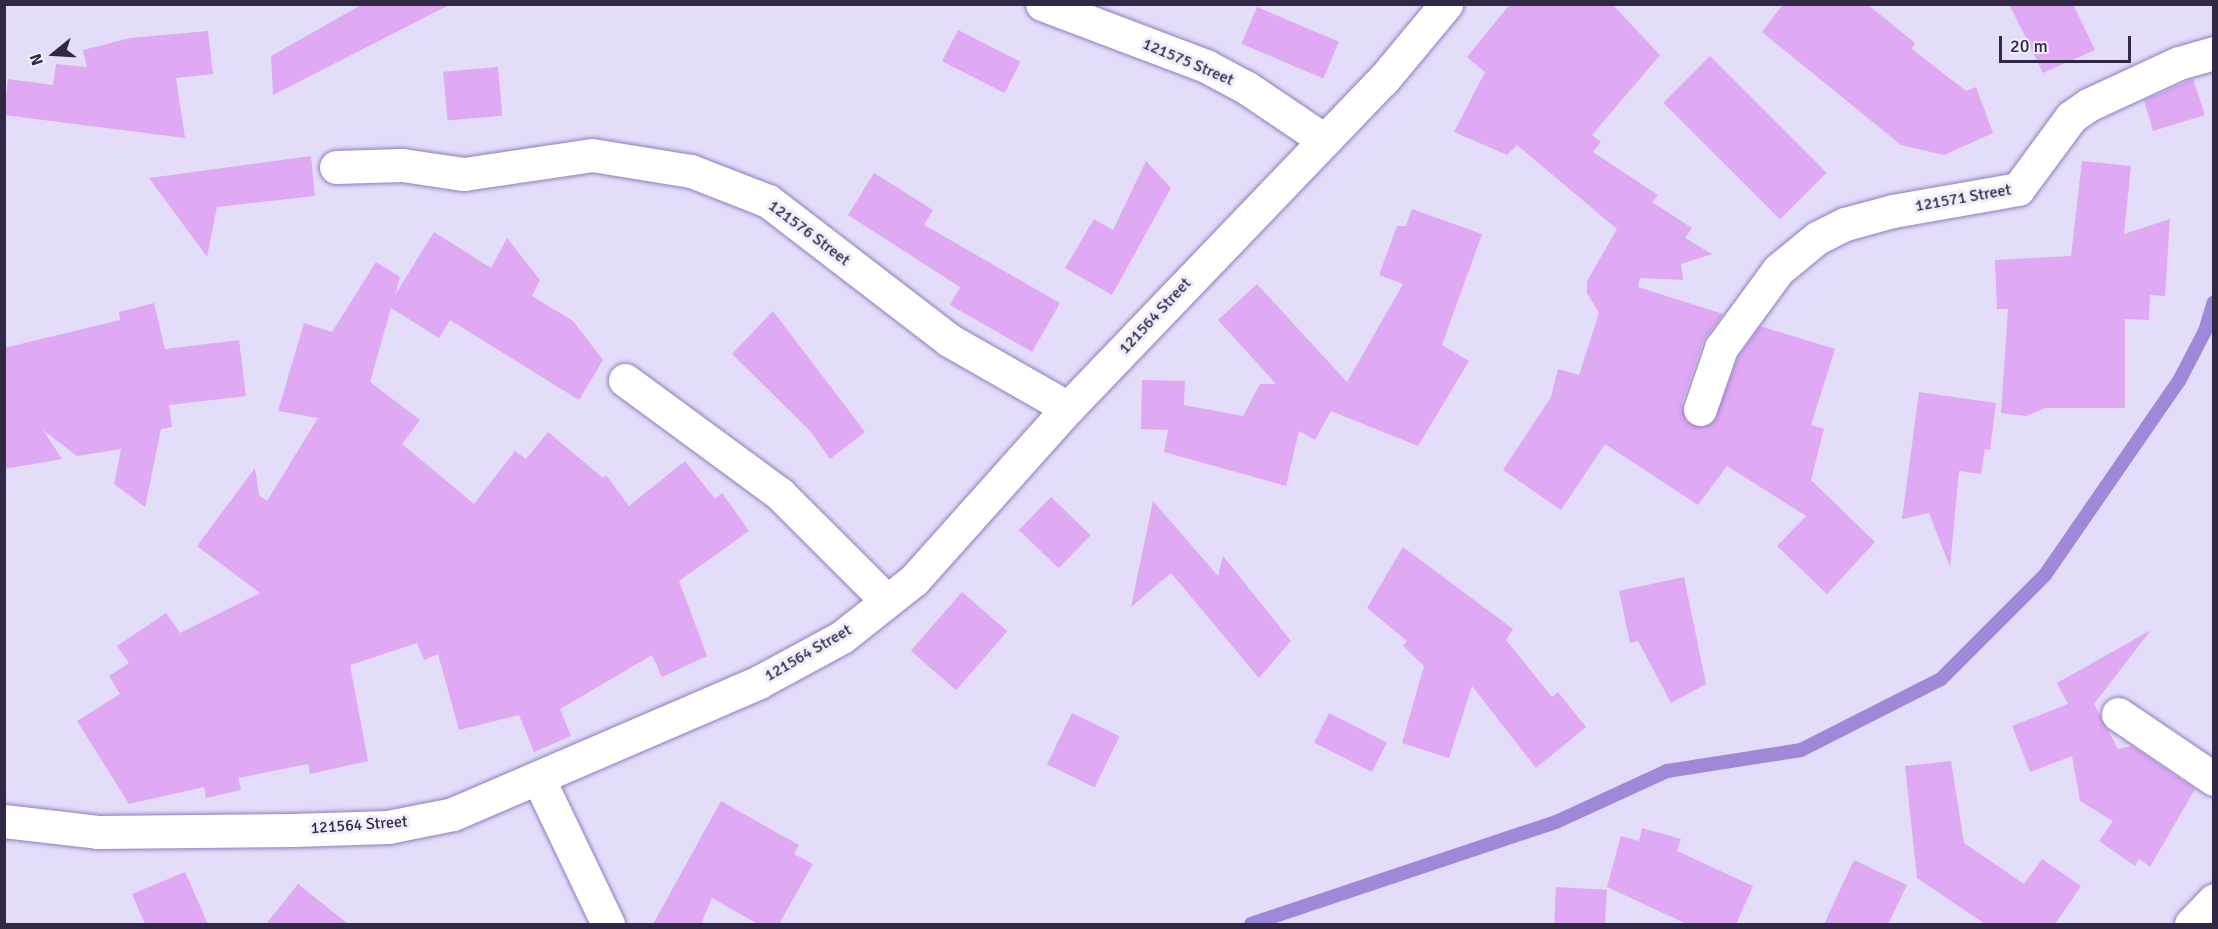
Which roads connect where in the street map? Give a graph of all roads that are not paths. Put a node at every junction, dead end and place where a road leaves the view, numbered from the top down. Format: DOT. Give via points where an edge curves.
graph roads {
  1 [pos="1042,4"];
  2 [pos="1446,4"];
  3 [pos="2214,53"];
  4 [pos="1324,140"];
  5 [pos="336,167"];
  6 [pos="626,380"];
  7 [pos="1068,408"];
  8 [pos="1700,409"];
  9 [pos="887,601"];
  10 [pos="2118,714"];
  11 [pos="539,780"];
  12 [pos="2214,780"];
  13 [pos="4,820"];
  14 [pos="608,924"];
  1 -- 4 [label="street, 121575 Street" via="1206,66 1247,88"];
  2 -- 4 [label="street, 121564 Street"];
  3 -- 8 [label="street, 121571 Street" via="2179,63 2088,105 2071,117 2018,189 1845,224 1817,238 1778,270 1721,348"];
  4 -- 7 [label="street, 121564 Street"];
  5 -- 7 [label="street, 121576 Street" via="402,165 464,174 592,155 691,171 768,201 949,340"];
  6 -- 9 [label="street" via="780,494"];
  7 -- 9 [label="street, 121564 Street" via="914,580"];
  9 -- 11 [label="street, 121564 Street" via="842,637 759,682"];
  10 -- 12 [label="street"];
  11 -- 13 [label="street, 121564 Street" via="453,814 388,826 97,832"];
  11 -- 14 [label="street"];
}
